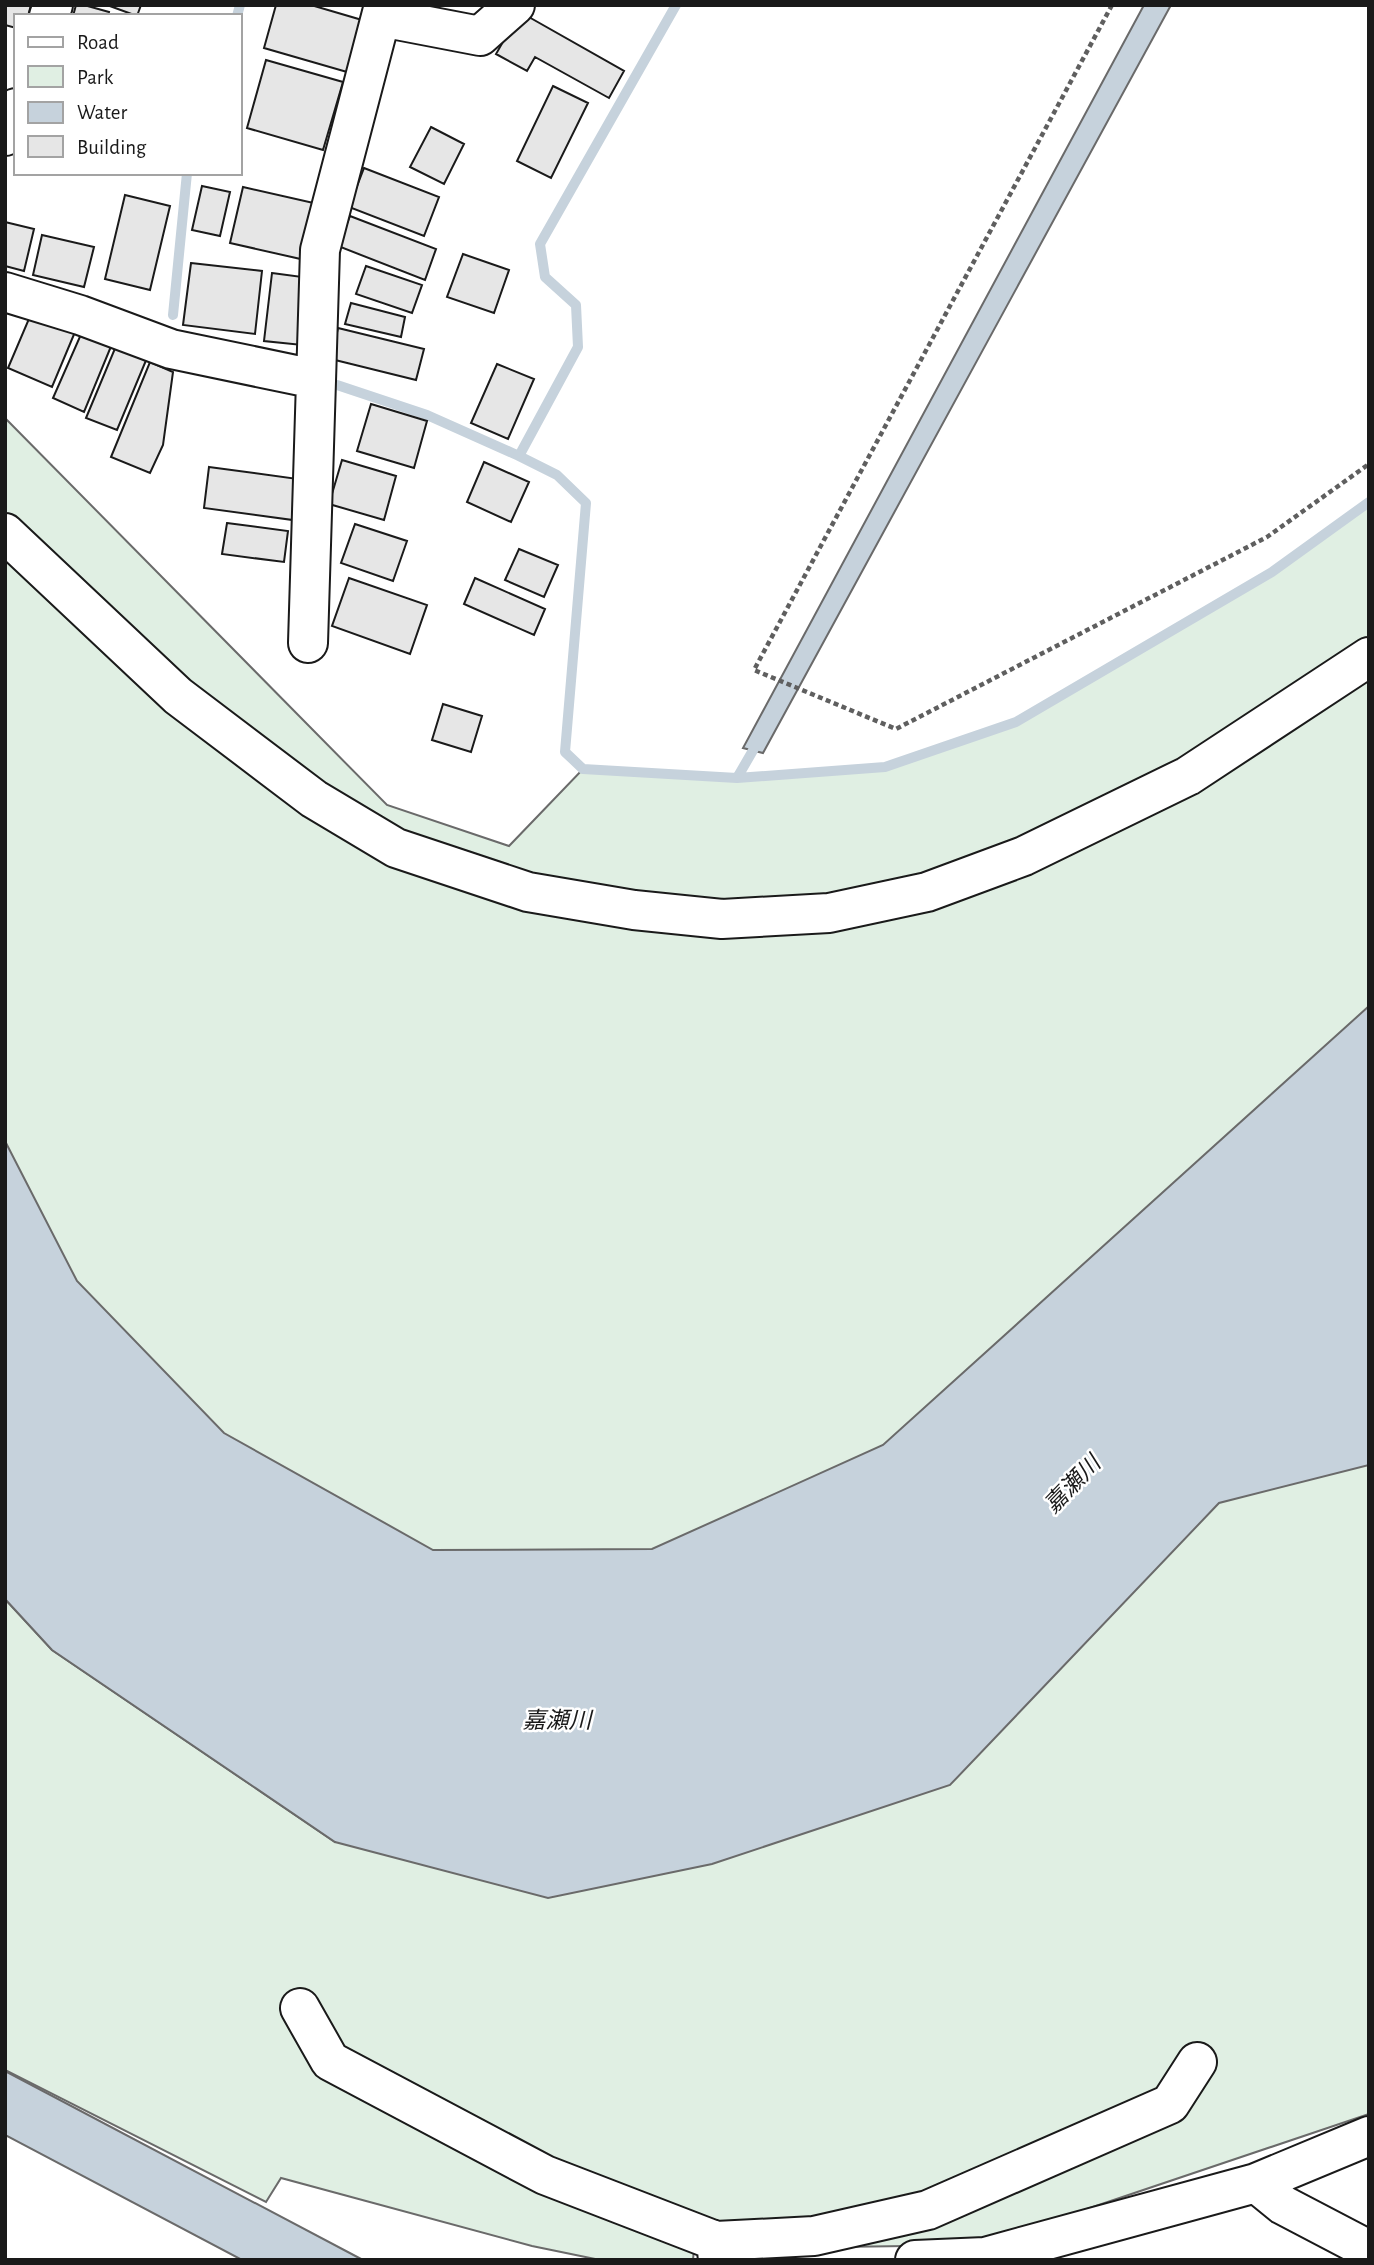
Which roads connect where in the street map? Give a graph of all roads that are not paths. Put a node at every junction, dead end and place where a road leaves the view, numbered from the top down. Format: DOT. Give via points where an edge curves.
graph roads {
  1 [pos="515,5"];
  2 [pos="382,11"];
  3 [pos="14,113"];
  4 [pos="5,136"];
  5 [pos="5,292"];
  6 [pos="315,379"];
  7 [pos="5,533"];
  8 [pos="308,643"];
  9 [pos="1369,657"];
  10 [pos="300,2008"];
  11 [pos="1196,2062"];
  12 [pos="1369,2136"];
  13 [pos="1256,2183"];
  14 [pos="717,2250"];
  15 [pos="1369,2250"];
  16 [pos="915,2260"];
  1 -- 2 [label="street" via="480,36"];
  2 -- 6 [label="street" via="320,250"];
  3 -- 4 [label="street"];
  5 -- 6 [label="street" via="170,349"];
  6 -- 8 [label="street"];
  7 -- 9 [label="street" via="178,696 314,799 396,848 528,892 722,919 829,913 927,892 1024,856 1188,776"];
  10 -- 14 [label="street" via="330,2061 545,2175"];
  11 -- 14 [label="street" via="1170,2104 928,2210 814,2236"];
  12 -- 13 [label="street"];
  13 -- 15 [label="street" via="1283,2205"];
  13 -- 16 [label="street" via="985,2257"];
}
